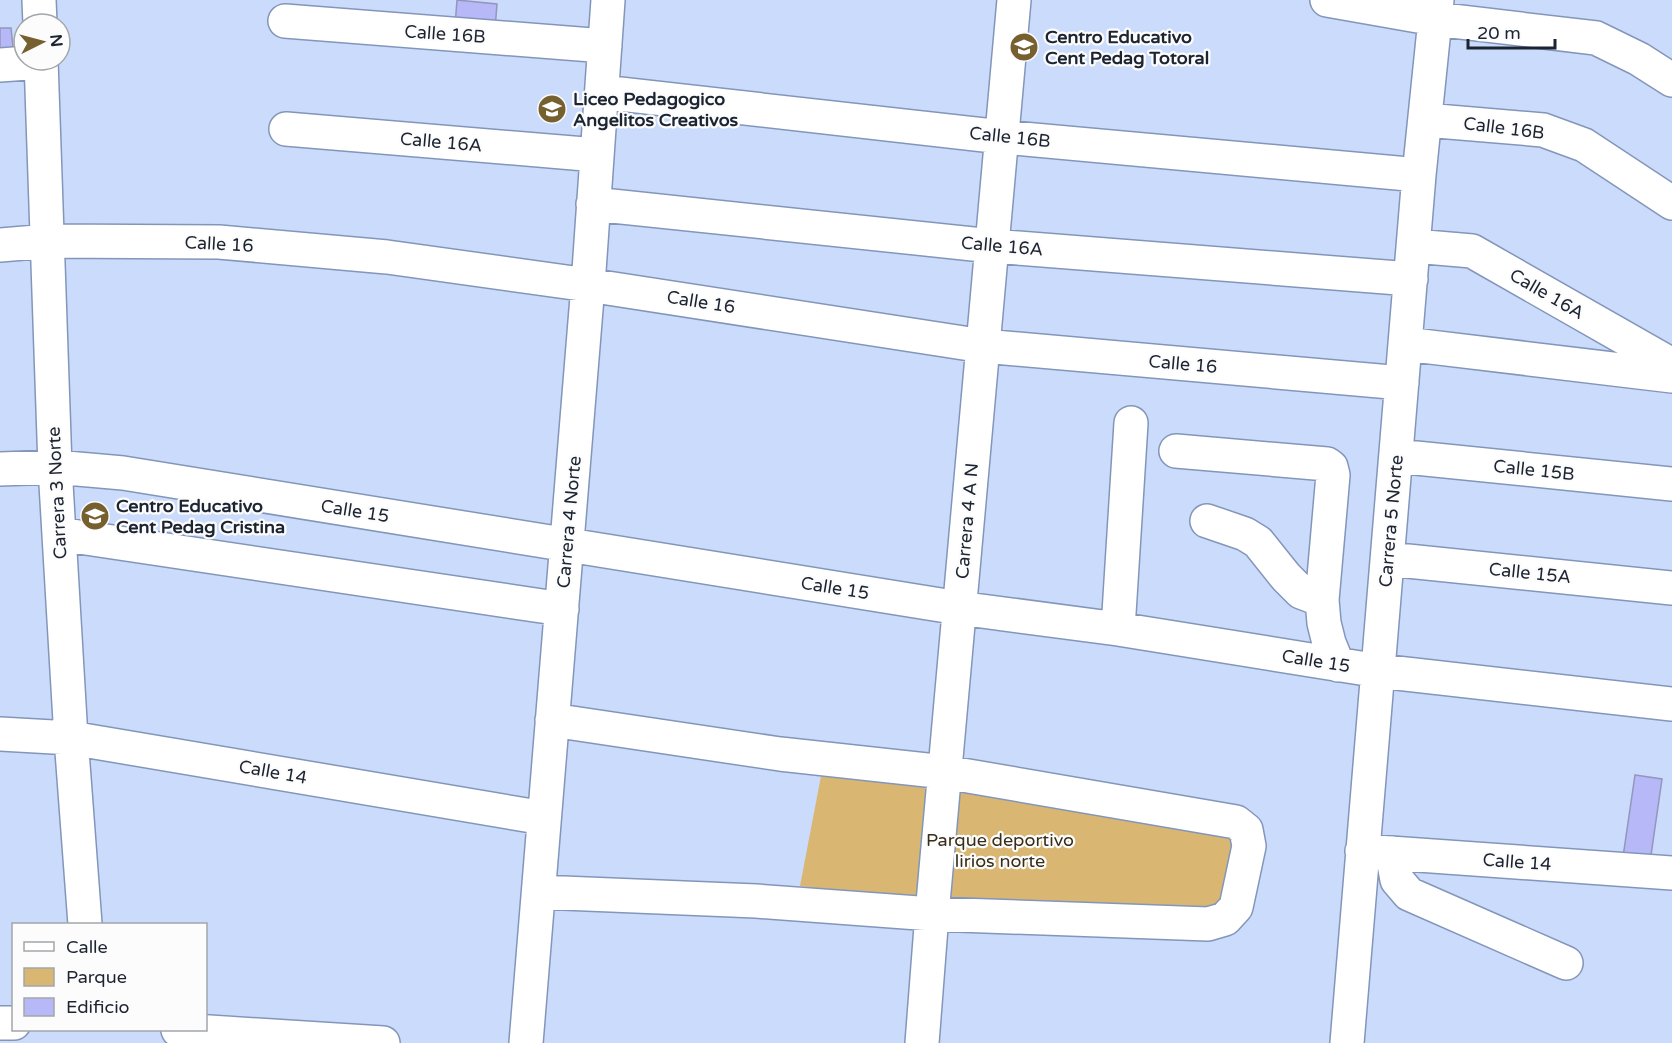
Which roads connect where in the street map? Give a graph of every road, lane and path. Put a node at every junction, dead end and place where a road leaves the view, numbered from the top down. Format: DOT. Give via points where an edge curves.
graph roads {
  1 [pos="608,0"];
  2 [pos="1014,0"];
  3 [pos="1327,0"];
  4 [pos="1436,9"];
  5 [pos="285,21"];
  6 [pos="605,46"];
  7 [pos="41,72"];
  8 [pos="1672,80"];
  9 [pos="602,92"];
  10 [pos="1425,120"];
  11 [pos="286,129"];
  12 [pos="1002,137"];
  13 [pos="597,155"];
  14 [pos="1419,175"];
  15 [pos="1672,203"];
  16 [pos="593,204"];
  17 [pos="48,241"];
  18 [pos="0,245"];
  19 [pos="992,246"];
  20 [pos="1414,246"];
  21 [pos="1411,279"];
  22 [pos="588,285"];
  23 [pos="1405,344"];
  24 [pos="983,346"];
  25 [pos="1672,365"];
  26 [pos="1672,376"];
  27 [pos="1402,383"];
  28 [pos="1131,423"];
  29 [pos="1176,451"];
  30 [pos="1396,456"];
  31 [pos="55,467"];
  32 [pos="0,469"];
  33 [pos="1672,484"];
  34 [pos="1207,521"];
  35 [pos="59,534"];
  36 [pos="567,545"];
  37 [pos="1388,559"];
  38 [pos="1672,588"];
  39 [pos="1322,600"];
  40 [pos="959,608"];
  41 [pos="562,609"];
  42 [pos="1118,629"];
  43 [pos="1338,665"];
  44 [pos="1379,671"];
  45 [pos="1672,704"];
  46 [pos="552,720"];
  47 [pos="0,734"];
  48 [pos="71,738"];
  49 [pos="945,772"];
  50 [pos="544,818"];
  51 [pos="1377,852"];
  52 [pos="1672,873"];
  53 [pos="538,891"];
  54 [pos="932,914"];
  55 [pos="85,923"];
  56 [pos="1566,963"];
  57 [pos="207,1031"];
  58 [pos="382,1043"];
  59 [pos="526,1043"];
  60 [pos="922,1043"];
  61 [pos="1347,1043"];
  1 -- 6 [label="street, Carrera 4 Norte"];
  2 -- 12 [label="street, Carrera 4 A N"];
  3 -- 4 [label="street"];
  4 -- 8 [label="street" via="1596,38"];
  4 -- 10 [label="street, Carrera 5 Norte"];
  5 -- 6 [label="street, Calle 16B"];
  6 -- 9 [label="street, Carrera 4 Norte"];
  7 -- 17 [label="street, Carrera 3 Norte"];
  9 -- 12 [label="street, Calle 16B"];
  9 -- 13 [label="street, Carrera 4 Norte"];
  10 -- 14 [label="street, Carrera 5 Norte"];
  10 -- 15 [label="street, Calle 16B" via="1543,130 1584,146"];
  11 -- 13 [label="street, Calle 16A"];
  12 -- 14 [label="street, Calle 16B"];
  12 -- 19 [label="street, Carrera 4 A N"];
  13 -- 16 [label="street, Carrera 4 Norte"];
  14 -- 20 [label="street, Carrera 5 Norte"];
  16 -- 19 [label="street, Calle 16A"];
  16 -- 22 [label="street, Carrera 4 Norte"];
  17 -- 18 [label="street, Calle 16"];
  17 -- 22 [label="street, Calle 16" via="219,242 387,257"];
  17 -- 31 [label="street, Carrera 3 Norte"];
  19 -- 21 [label="street, Calle 16A"];
  19 -- 24 [label="street, Carrera 4 A N"];
  20 -- 21 [label="street, Carrera 5 Norte"];
  20 -- 25 [label="street, Calle 16A" via="1472,251"];
  21 -- 23 [label="street, Carrera 5 Norte"];
  22 -- 24 [label="street, Calle 16"];
  22 -- 36 [label="street, Carrera 4 Norte"];
  23 -- 26 [label="street"];
  23 -- 27 [label="street, Carrera 5 Norte"];
  24 -- 27 [label="street, Calle 16"];
  24 -- 40 [label="street, Carrera 4 A N"];
  27 -- 30 [label="street, Carrera 5 Norte"];
  28 -- 42 [label="street"];
  29 -- 39 [label="street" via="1331,467"];
  30 -- 33 [label="street, Calle 15B"];
  30 -- 37 [label="street, Carrera 5 Norte"];
  31 -- 32 [label="street, Calle 15"];
  31 -- 35 [label="street, Carrera 3 Norte"];
  31 -- 36 [label="street, Calle 15" via="123,473"];
  34 -- 39 [label="street" via="1258,542 1301,592"];
  35 -- 41 [label="street"];
  35 -- 48 [label="street, Carrera 3 Norte"];
  36 -- 40 [label="street, Calle 15"];
  36 -- 41 [label="street, Carrera 4 Norte"];
  37 -- 38 [label="street, Calle 15A"];
  37 -- 44 [label="street, Carrera 5 Norte"];
  39 -- 43 [label="street" via="1326,633"];
  40 -- 42 [label="street, Calle 15"];
  40 -- 49 [label="street, Carrera 4 A N"];
  41 -- 46 [label="street, Carrera 4 Norte"];
  42 -- 43 [label="street, Calle 15"];
  43 -- 44 [label="street, Calle 15"];
  44 -- 45 [label="street, Calle 15"];
  44 -- 51 [label="street, Carrera 5 Norte"];
  46 -- 49 [label="street" via="780,754"];
  46 -- 50 [label="street, Carrera 4 Norte"];
  47 -- 48 [label="street, Calle 14"];
  48 -- 50 [label="street, Calle 14"];
  48 -- 55 [label="street, Carrera 3 Norte"];
  49 -- 54 [label="street, Carrera 4 A N"];
  49 -- 54 [label="street" via="1236,822 1246,830 1249,846 1236,907 1225,919 1208,924"];
  50 -- 53 [label="street, Carrera 4 Norte"];
  51 -- 52 [label="street, Calle 14"];
  51 -- 56 [label="street" via="1409,894"];
  51 -- 61 [label="street, Carrera 5 Norte"];
  53 -- 54 [label="street"];
  53 -- 59 [label="street, Carrera 4 Norte"];
  54 -- 60 [label="street, Carrera 4 A N"];
  57 -- 58 [label="street"];
}
